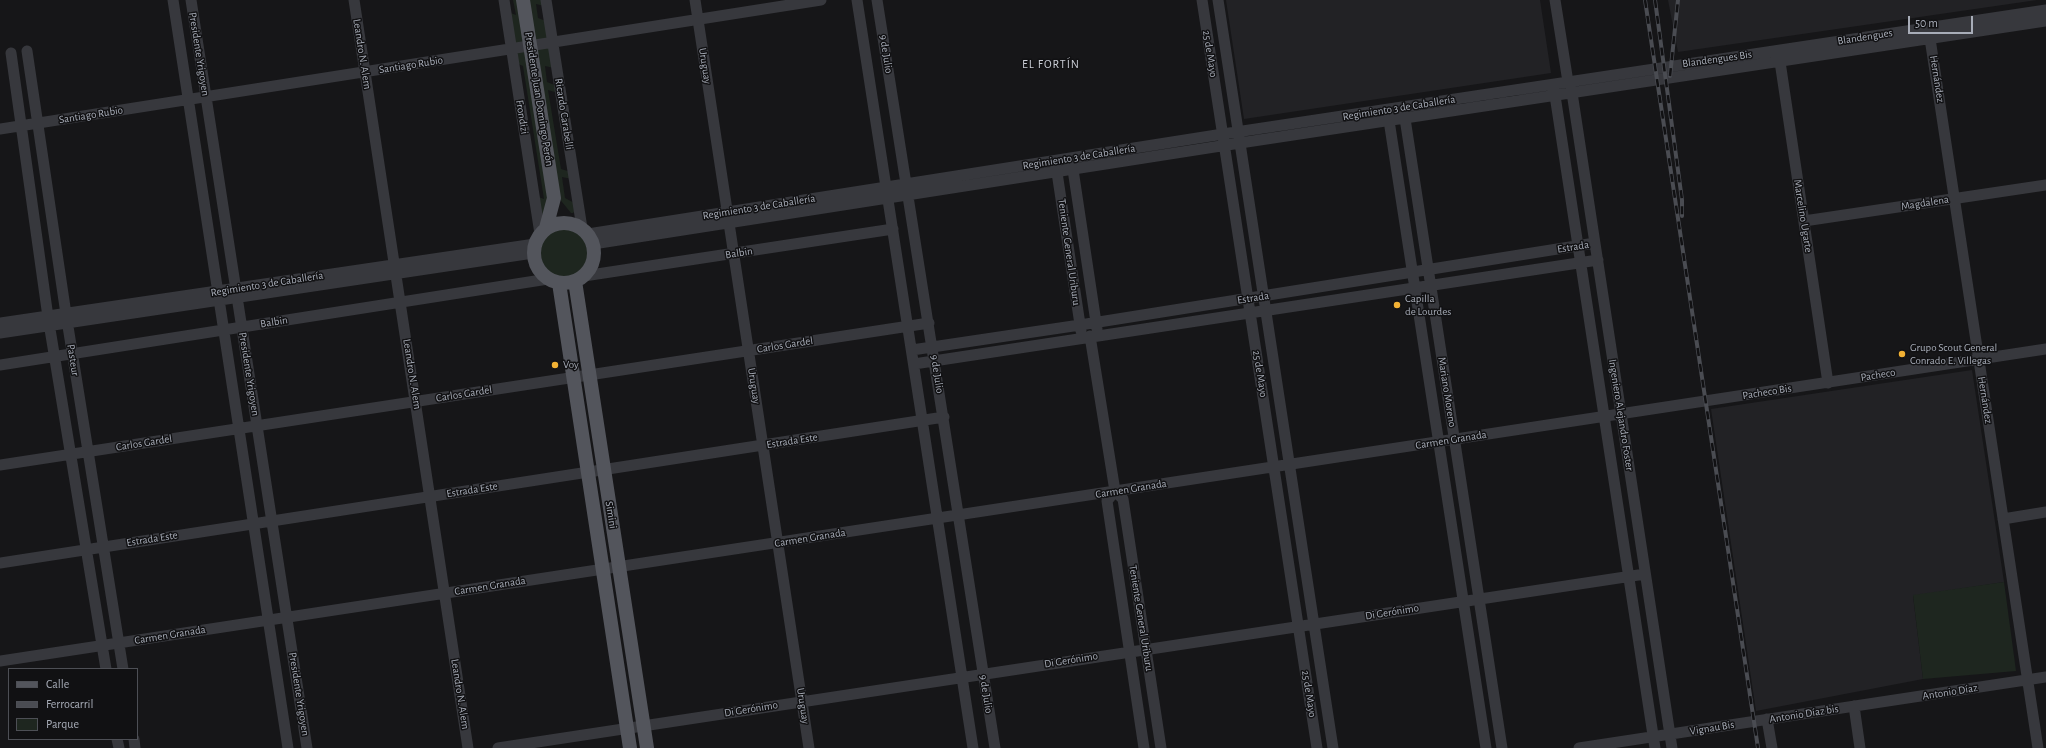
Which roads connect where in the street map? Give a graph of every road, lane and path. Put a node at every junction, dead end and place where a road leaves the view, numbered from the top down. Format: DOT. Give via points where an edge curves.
graph roads {
  1 [pos="173,0"];
  2 [pos="191,0"];
  3 [pos="354,0"];
  4 [pos="504,0"];
  5 [pos="523,0"];
  6 [pos="546,0"];
  7 [pos="695,0"];
  8 [pos="821,0"];
  9 [pos="857,0"];
  10 [pos="877,0"];
  11 [pos="1202,0"];
  12 [pos="1218,0"];
  13 [pos="1555,0"];
  14 [pos="2046,10"];
  15 [pos="698,20"];
  16 [pos="2046,21"];
  17 [pos="1930,33"];
  18 [pos="552,42"];
  19 [pos="530,46"];
  20 [pos="512,49"];
  21 [pos="27,50"];
  22 [pos="11,53"];
  23 [pos="1779,56"];
  24 [pos="365,72"];
  25 [pos="1570,85"];
  26 [pos="1554,90"];
  27 [pos="206,97"];
  28 [pos="188,100"];
  29 [pos="1404,113"];
  30 [pos="1388,115"];
  31 [pos="39,124"];
  32 [pos="21,126"];
  33 [pos="0,129"];
  34 [pos="1239,138"];
  35 [pos="1224,140"];
  36 [pos="1072,164"];
  37 [pos="1056,166"];
  38 [pos="2046,185"];
  39 [pos="908,189"];
  40 [pos="887,192"];
  41 [pos="554,198"];
  42 [pos="1955,198"];
  43 [pos="728,217"];
  44 [pos="1804,221"];
  45 [pos="893,229"];
  46 [pos="586,233"];
  47 [pos="539,240"];
  48 [pos="1595,243"];
  49 [pos="1578,246"];
  50 [pos="734,254"];
  51 [pos="1598,260"];
  52 [pos="1580,262"];
  53 [pos="396,269"];
  54 [pos="1428,270"];
  55 [pos="1412,272"];
  56 [pos="580,279"];
  57 [pos="554,281"];
  58 [pos="1431,285"];
  59 [pos="1415,287"];
  60 [pos="237,293"];
  61 [pos="218,296"];
  62 [pos="1263,296"];
  63 [pos="1248,298"];
  64 [pos="401,302"];
  65 [pos="1266,310"];
  66 [pos="1250,312"];
  67 [pos="67,319"];
  68 [pos="49,322"];
  69 [pos="1096,322"];
  70 [pos="0,323"];
  71 [pos="929,324"];
  72 [pos="1080,325"];
  73 [pos="242,327"];
  74 [pos="908,327"];
  75 [pos="224,330"];
  76 [pos="0,333"];
  77 [pos="1090,336"];
  78 [pos="932,347"];
  79 [pos="2046,349"];
  80 [pos="912,350"];
  81 [pos="748,351"];
  82 [pos="72,353"];
  83 [pos="55,356"];
  84 [pos="935,360"];
  85 [pos="1979,360"];
  86 [pos="914,364"];
  87 [pos="0,365"];
  88 [pos="590,375"];
  89 [pos="574,378"];
  90 [pos="1828,383"];
  91 [pos="416,402"];
  92 [pos="1621,414"];
  93 [pos="944,417"];
  94 [pos="1604,417"];
  95 [pos="923,421"];
  96 [pos="257,426"];
  97 [pos="239,429"];
  98 [pos="1455,440"];
  99 [pos="1439,442"];
  100 [pos="763,445"];
  101 [pos="88,452"];
  102 [pos="71,455"];
  103 [pos="0,465"];
  104 [pos="1289,465"];
  105 [pos="1274,467"];
  106 [pos="604,469"];
  107 [pos="588,472"];
  108 [pos="1115,491"];
  109 [pos="430,496"];
  110 [pos="2046,512"];
  111 [pos="959,515"];
  112 [pos="938,518"];
  113 [pos="2003,519"];
  114 [pos="272,521"];
  115 [pos="254,524"];
  116 [pos="778,542"];
  117 [pos="103,547"];
  118 [pos="86,549"];
  119 [pos="0,563"];
  120 [pos="619,566"];
  121 [pos="603,569"];
  122 [pos="1645,574"];
  123 [pos="1628,576"];
  124 [pos="445,593"];
  125 [pos="1479,599"];
  126 [pos="1463,601"];
  127 [pos="287,617"];
  128 [pos="268,620"];
  129 [pos="1314,624"];
  130 [pos="1299,626"];
  131 [pos="118,643"];
  132 [pos="102,645"];
  133 [pos="1146,649"];
  134 [pos="1130,652"];
  135 [pos="0,661"];
  136 [pos="106,668"];
  137 [pos="123,668"];
  138 [pos="983,674"];
  139 [pos="962,677"];
  140 [pos="2046,677"];
  141 [pos="2028,680"];
  142 [pos="802,701"];
  143 [pos="1854,706"];
  144 [pos="1767,720"];
  145 [pos="1754,721"];
  146 [pos="644,725"];
  147 [pos="627,728"];
  148 [pos="1670,734"];
  149 [pos="1653,737"];
  150 [pos="288,748"];
  151 [pos="307,748"];
  152 [pos="468,748"];
  153 [pos="498,748"];
  154 [pos="630,748"];
  155 [pos="647,748"];
  156 [pos="809,748"];
  157 [pos="973,748"];
  158 [pos="994,748"];
  159 [pos="1144,748"];
  160 [pos="1161,748"];
  161 [pos="1317,748"];
  162 [pos="1333,748"];
  163 [pos="1486,748"];
  164 [pos="1502,748"];
  165 [pos="1578,748"];
  166 [pos="1654,748"];
  167 [pos="1672,748"];
  168 [pos="1772,748"];
  169 [pos="1860,748"];
  170 [pos="2038,748"];
  1 -- 28 [label="street, Presidente Yrigoyen"];
  2 -- 27 [label="street, Presidente Yrigoyen"];
  3 -- 24 [label="street, Leandro N. Alem"];
  4 -- 20 [label="street, Frondizi"];
  5 -- 19 [label="main road, Presidente Juan Domingo Perón"];
  6 -- 18 [label="street, Ricardo Carabelli"];
  7 -- 15 [label="street, Uruguay"];
  8 -- 15 [label="street, Santiago Rubio"];
  9 -- 40 [label="street, 9 de Julio"];
  10 -- 39 [label="street, 9 de Julio"];
  11 -- 35 [label="street, 25 de Mayo"];
  12 -- 34 [label="street, 25 de Mayo"];
  13 -- 25 [label="street, Ingeniero Alejandro Foster"];
  14 -- 17 [label="street, Blandengues"];
  15 -- 18 [label="street, Santiago Rubio"];
  15 -- 43 [label="street, Uruguay"];
  16 -- 17 [label="street, Blandengues"];
  17 -- 23 [label="street, Blandengues"];
  17 -- 42 [label="street, Hernández"];
  18 -- 19 [label="street, Santiago Rubio"];
  18 -- 46 [label="street, Ricardo Carabelli"];
  19 -- 20 [label="street, Santiago Rubio"];
  19 -- 41 [label="main road, Presidente Juan Domingo Perón"];
  20 -- 24 [label="street, Santiago Rubio"];
  20 -- 47 [label="street, Frondizi"];
  21 -- 31 [label="street, Pasteur"];
  22 -- 32 [label="street, Pasteur"];
  23 -- 25 [label="street, Blandengues Bis"];
  23 -- 44 [label="street, Marcelino Ugarte"];
  24 -- 27 [label="street, Santiago Rubio"];
  24 -- 53 [label="street, Leandro N. Alem"];
  25 -- 26 [label="street, Regimiento 3 de Caballería"];
  25 -- 48 [label="street, Ingeniero Alejandro Foster"];
  26 -- 29 [label="street, Regimiento 3 de Caballería"];
  26 -- 49 [label="street, Ingeniero Alejandro Foster"];
  27 -- 28 [label="street, Santiago Rubio"];
  27 -- 60 [label="street, Presidente Yrigoyen"];
  28 -- 31 [label="street, Santiago Rubio"];
  28 -- 61 [label="street, Presidente Yrigoyen"];
  29 -- 30 [label="street, Regimiento 3 de Caballería"];
  29 -- 54 [label="street, Mariano Moreno"];
  30 -- 34 [label="street, Regimiento 3 de Caballería"];
  30 -- 55 [label="street, Mariano Moreno"];
  31 -- 32 [label="street, Santiago Rubio"];
  31 -- 67 [label="street, Pasteur"];
  32 -- 33 [label="street, Santiago Rubio"];
  32 -- 68 [label="street, Pasteur"];
  34 -- 35 [label="street, Regimiento 3 de Caballería"];
  34 -- 62 [label="street, 25 de Mayo"];
  35 -- 36 [label="street, Regimiento 3 de Caballería"];
  35 -- 63 [label="street, 25 de Mayo"];
  36 -- 37 [label="street, Regimiento 3 de Caballería"];
  36 -- 69 [label="street, Teniente General Uriburu"];
  37 -- 39 [label="street, Regimiento 3 de Caballería"];
  37 -- 72 [label="street, Teniente General Uriburu"];
  38 -- 42 [label="street, Magdalena"];
  39 -- 40 [label="street, Regimiento 3 de Caballería"];
  39 -- 71 [label="street, 9 de Julio"];
  40 -- 43 [label="street, Regimiento 3 de Caballería"];
  40 -- 45 [label="street, 9 de Julio"];
  41 -- 46 [label="main road, Presidente Juan Domingo Perón" via="564,212"];
  41 -- 47 [label="main road, Presidente Juan Domingo Perón"];
  42 -- 44 [label="street, Magdalena"];
  42 -- 85 [label="street, Hernández"];
  43 -- 46 [label="street, Regimiento 3 de Caballería"];
  43 -- 50 [label="street, Uruguay"];
  44 -- 90 [label="street, Marcelino Ugarte"];
  45 -- 50 [label="street, Balbin"];
  45 -- 74 [label="street, 9 de Julio"];
  46 -- 47 [label="main road" via="566,222 558,223"];
  46 -- 56 [label="main road" via="593,261"];
  47 -- 53 [label="street, Regimiento 3 de Caballería"];
  47 -- 57 [label="main road" via="538,268"];
  48 -- 49 [label="street, Estrada"];
  48 -- 51 [label="street, Ingeniero Alejandro Foster"];
  49 -- 52 [label="street, Ingeniero Alejandro Foster"];
  49 -- 54 [label="street, Estrada"];
  50 -- 56 [label="street, Balbin"];
  50 -- 81 [label="street, Uruguay"];
  51 -- 52 [label="street, Estrada"];
  51 -- 92 [label="street, Ingeniero Alejandro Foster"];
  52 -- 58 [label="street, Estrada"];
  52 -- 94 [label="street, Ingeniero Alejandro Foster"];
  53 -- 60 [label="street, Regimiento 3 de Caballería"];
  53 -- 64 [label="street, Leandro N. Alem"];
  54 -- 55 [label="street, Estrada"];
  54 -- 58 [label="street, Mariano Moreno"];
  55 -- 59 [label="street, Mariano Moreno"];
  55 -- 62 [label="street, Estrada"];
  56 -- 57 [label="main road"];
  56 -- 88 [label="main road, Simini"];
  57 -- 64 [label="street, Balbin"];
  57 -- 89 [label="main road, Simini"];
  58 -- 59 [label="street, Estrada"];
  58 -- 98 [label="street, Mariano Moreno"];
  59 -- 65 [label="street, Estrada"];
  59 -- 99 [label="street, Mariano Moreno"];
  60 -- 61 [label="street, Regimiento 3 de Caballería"];
  60 -- 73 [label="street, Presidente Yrigoyen"];
  61 -- 67 [label="street, Regimiento 3 de Caballería"];
  61 -- 75 [label="street, Presidente Yrigoyen"];
  62 -- 63 [label="street, Estrada"];
  62 -- 65 [label="street, 25 de Mayo"];
  63 -- 66 [label="street, 25 de Mayo"];
  63 -- 69 [label="street, Estrada"];
  64 -- 73 [label="street, Balbin"];
  64 -- 91 [label="street, Leandro N. Alem"];
  65 -- 66 [label="street, Estrada"];
  65 -- 104 [label="street, 25 de Mayo"];
  66 -- 77 [label="street, Estrada"];
  66 -- 105 [label="street, 25 de Mayo"];
  67 -- 68 [label="street, Regimiento 3 de Caballería"];
  67 -- 82 [label="street, Pasteur"];
  68 -- 70 [label="street, Regimiento 3 de Caballería"];
  68 -- 76 [label="street, Regimiento 3 de Caballería"];
  68 -- 83 [label="street, Pasteur"];
  69 -- 72 [label="street, Estrada"];
  69 -- 77 [label="street" via="1098,331"];
  71 -- 74 [label="street, Carlos Gardel"];
  71 -- 78 [label="street, 9 de Julio"];
  72 -- 77 [label="street" via="1081,334"];
  72 -- 78 [label="street, Estrada"];
  73 -- 75 [label="street, Balbin"];
  73 -- 96 [label="street, Presidente Yrigoyen"];
  74 -- 80 [label="street, 9 de Julio"];
  74 -- 81 [label="street, Carlos Gardel"];
  75 -- 82 [label="street, Balbin"];
  75 -- 97 [label="street, Presidente Yrigoyen"];
  77 -- 84 [label="street, Estrada"];
  77 -- 108 [label="street, Teniente General Uriburu"];
  78 -- 80 [label="street, Estrada"];
  78 -- 84 [label="street, 9 de Julio"];
  79 -- 85 [label="street, Pacheco"];
  80 -- 86 [label="street, 9 de Julio"];
  81 -- 88 [label="street, Carlos Gardel"];
  81 -- 100 [label="street, Uruguay"];
  82 -- 83 [label="street, Balbin"];
  82 -- 101 [label="street, Pasteur"];
  83 -- 87 [label="street, Balbin"];
  83 -- 102 [label="street, Pasteur"];
  84 -- 86 [label="street, Estrada"];
  84 -- 93 [label="street, 9 de Julio"];
  85 -- 90 [label="street, Pacheco"];
  85 -- 113 [label="street, Hernández"];
  86 -- 95 [label="street, 9 de Julio"];
  88 -- 89 [label="street, Carlos Gardel"];
  88 -- 106 [label="main road, Simini"];
  89 -- 91 [label="street, Carlos Gardel"];
  89 -- 107 [label="main road, Simini"];
  90 -- 92 [label="street, Pacheco Bis"];
  91 -- 96 [label="street, Carlos Gardel"];
  91 -- 109 [label="street, Leandro N. Alem"];
  92 -- 94 [label="street, Carmen Granada"];
  92 -- 122 [label="street, Ingeniero Alejandro Foster"];
  93 -- 95 [label="street, Estrada Este"];
  93 -- 111 [label="street, 9 de Julio"];
  94 -- 98 [label="street, Carmen Granada"];
  94 -- 123 [label="street, Ingeniero Alejandro Foster"];
  95 -- 100 [label="street, Estrada Este"];
  95 -- 112 [label="street, 9 de Julio"];
  96 -- 97 [label="street, Carlos Gardel"];
  96 -- 114 [label="street, Presidente Yrigoyen"];
  97 -- 101 [label="street, Carlos Gardel"];
  97 -- 115 [label="street, Presidente Yrigoyen"];
  98 -- 99 [label="street, Carmen Granada"];
  98 -- 125 [label="street, Mariano Moreno"];
  99 -- 104 [label="street, Carmen Granada"];
  99 -- 126 [label="street, Mariano Moreno"];
  100 -- 106 [label="street, Estrada Este"];
  100 -- 116 [label="street, Uruguay"];
  101 -- 102 [label="street, Carlos Gardel"];
  101 -- 117 [label="street, Pasteur"];
  102 -- 103 [label="street, Carlos Gardel"];
  102 -- 118 [label="street, Pasteur"];
  104 -- 105 [label="street, Carmen Granada"];
  104 -- 129 [label="street, 25 de Mayo"];
  105 -- 108 [label="street, Carmen Granada"];
  105 -- 130 [label="street, 25 de Mayo"];
  106 -- 107 [label="street, Estrada Este"];
  106 -- 120 [label="main road, Simini"];
  107 -- 109 [label="street, Estrada Este"];
  107 -- 121 [label="main road, Simini"];
  108 -- 111 [label="street, Carmen Granada"];
  108 -- 133 [label="street, Teniente General Uriburu" via="1123,499"];
  108 -- 134 [label="street, Teniente General Uriburu" via="1107,501"];
  109 -- 114 [label="street, Estrada Este"];
  109 -- 124 [label="street, Leandro N. Alem"];
  110 -- 113 [label="street"];
  111 -- 112 [label="street, Carmen Granada"];
  111 -- 138 [label="street, 9 de Julio"];
  112 -- 116 [label="street, Carmen Granada"];
  112 -- 139 [label="street, 9 de Julio"];
  113 -- 141 [label="street, Hernández"];
  114 -- 115 [label="street, Estrada Este"];
  114 -- 127 [label="street, Presidente Yrigoyen"];
  115 -- 117 [label="street, Estrada Este"];
  115 -- 128 [label="street, Presidente Yrigoyen"];
  116 -- 120 [label="street, Carmen Granada"];
  116 -- 142 [label="street, Uruguay"];
  117 -- 118 [label="street, Estrada Este"];
  117 -- 131 [label="street, Pasteur"];
  118 -- 119 [label="street, Estrada Este"];
  118 -- 132 [label="street, Pasteur"];
  120 -- 121 [label="street, Carmen Granada"];
  120 -- 146 [label="main road, Simini"];
  121 -- 124 [label="street, Carmen Granada"];
  121 -- 147 [label="main road, Simini"];
  122 -- 123 [label="street, Di Gerónimo"];
  122 -- 148 [label="street, Ingeniero Alejandro Foster"];
  123 -- 125 [label="street, Di Gerónimo"];
  123 -- 149 [label="street, Ingeniero Alejandro Foster"];
  124 -- 127 [label="street, Carmen Granada"];
  124 -- 152 [label="street, Leandro N. Alem"];
  125 -- 126 [label="street, Di Gerónimo"];
  125 -- 164 [label="street, Mariano Moreno"];
  126 -- 129 [label="street, Di Gerónimo"];
  126 -- 163 [label="street, Mariano Moreno"];
  127 -- 128 [label="street, Carmen Granada"];
  127 -- 151 [label="street, Presidente Yrigoyen"];
  128 -- 131 [label="street, Carmen Granada"];
  128 -- 150 [label="street, Presidente Yrigoyen"];
  129 -- 130 [label="street, Di Gerónimo"];
  129 -- 162 [label="street, 25 de Mayo"];
  130 -- 133 [label="street, Di Gerónimo"];
  130 -- 161 [label="street, 25 de Mayo"];
  131 -- 132 [label="street, Carmen Granada"];
  131 -- 137 [label="street, Pasteur"];
  132 -- 135 [label="street, Carmen Granada"];
  132 -- 136 [label="street, Pasteur"];
  133 -- 134 [label="street, Di Gerónimo"];
  133 -- 160 [label="street, Teniente General Uriburu"];
  134 -- 138 [label="street, Di Gerónimo"];
  134 -- 159 [label="street, Teniente General Uriburu"];
  138 -- 139 [label="street, Di Gerónimo"];
  138 -- 158 [label="street, 9 de Julio"];
  139 -- 142 [label="street, Di Gerónimo"];
  139 -- 157 [label="street, 9 de Julio"];
  140 -- 141 [label="street, Antonio Díaz"];
  141 -- 143 [label="street, Antonio Díaz"];
  141 -- 170 [label="street, Hernández"];
  142 -- 146 [label="street, Di Gerónimo"];
  142 -- 156 [label="street, Uruguay"];
  143 -- 144 [label="street, Antonio Díaz bis"];
  143 -- 169 [label="street"];
  144 -- 145 [label="street, Antonio Díaz bis"];
  144 -- 168 [label="street"];
  145 -- 148 [label="street, Vignau Bis"];
  146 -- 147 [label="street, Di Gerónimo"];
  146 -- 155 [label="main road, Simini"];
  147 -- 153 [label="street, Di Gerónimo"];
  147 -- 154 [label="main road, Simini"];
  148 -- 149 [label="street, Vignau Bis"];
  148 -- 167 [label="street, Ingeniero Alejandro Foster"];
  149 -- 165 [label="street, Vignau Bis"];
  149 -- 166 [label="street, Ingeniero Alejandro Foster"];
}
